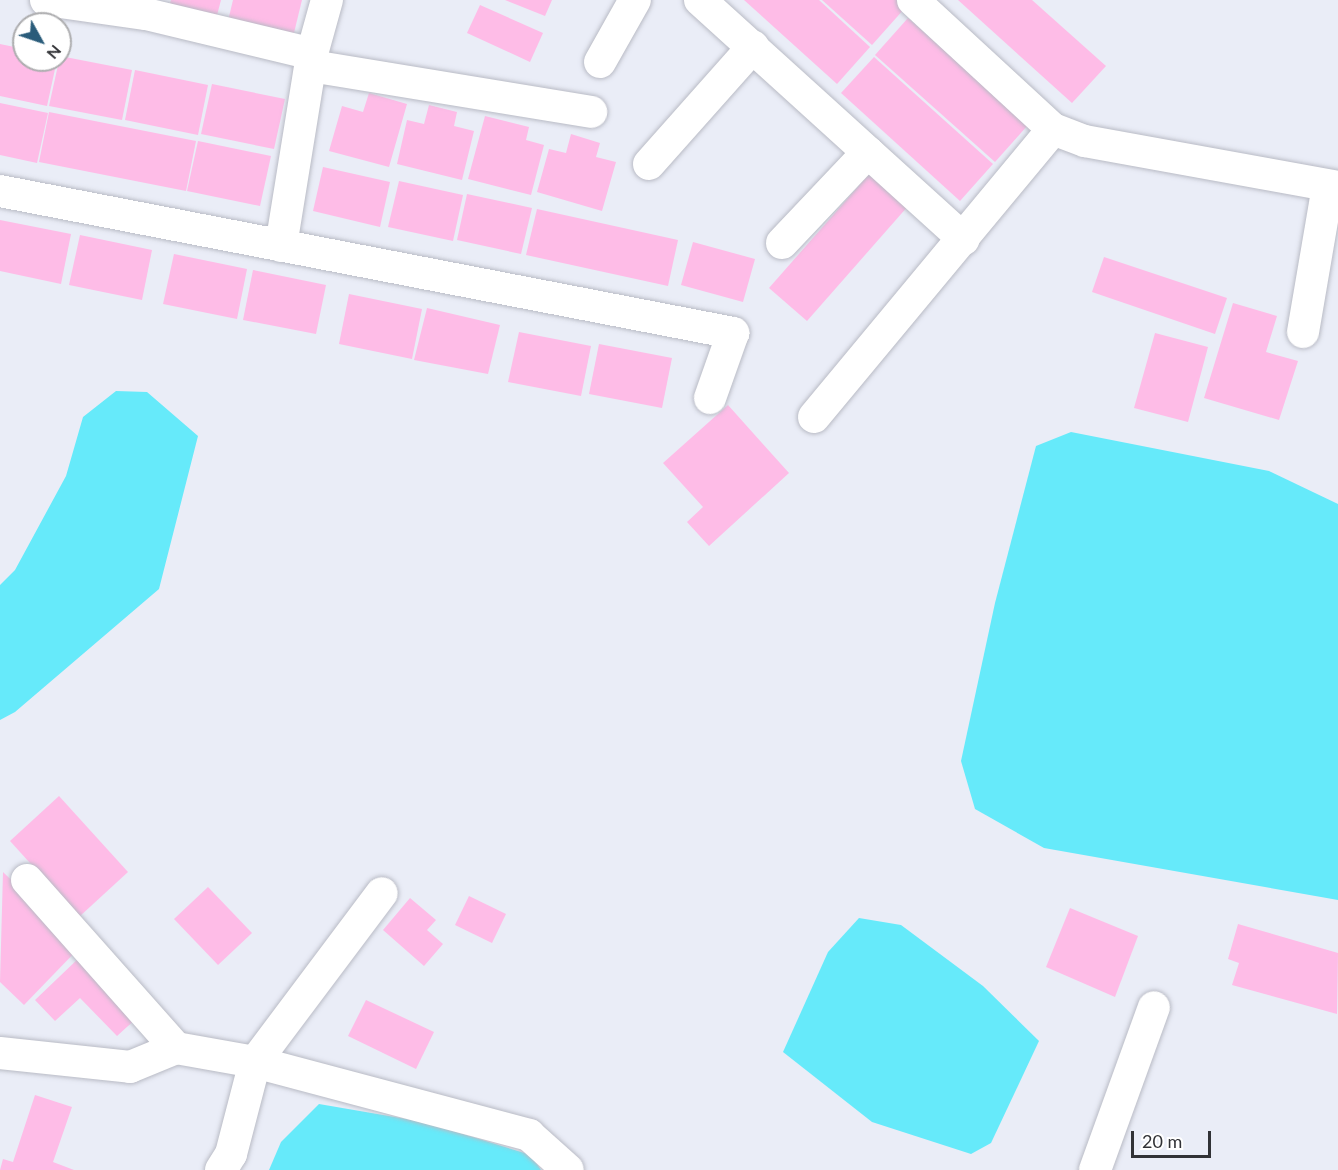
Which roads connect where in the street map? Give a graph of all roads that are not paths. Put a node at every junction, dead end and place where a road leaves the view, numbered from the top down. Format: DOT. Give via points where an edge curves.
graph roads {
  1 [pos="46,0"];
  2 [pos="327,0"];
  3 [pos="636,0"];
  4 [pos="700,0"];
  5 [pos="913,0"];
  6 [pos="147,7"];
  7 [pos="753,47"];
  8 [pos="311,60"];
  9 [pos="600,62"];
  10 [pos="591,112"];
  11 [pos="1053,129"];
  12 [pos="868,152"];
  13 [pos="649,164"];
  14 [pos="1333,186"];
  15 [pos="0,191"];
  16 [pos="964,239"];
  17 [pos="782,243"];
  18 [pos="281,246"];
  19 [pos="1303,332"];
  20 [pos="710,398"];
  21 [pos="814,417"];
  22 [pos="27,880"];
  23 [pos="382,893"];
  24 [pos="1154,1007"];
  25 [pos="176,1048"];
  26 [pos="0,1053"];
  27 [pos="255,1062"];
  28 [pos="220,1170"];
  29 [pos="568,1170"];
  30 [pos="1095,1170"];
  1 -- 6 [label="street"];
  2 -- 8 [label="street"];
  3 -- 9 [label="street"];
  4 -- 7 [label="street"];
  5 -- 11 [label="street"];
  6 -- 8 [label="street"];
  7 -- 12 [label="street"];
  7 -- 13 [label="street"];
  8 -- 10 [label="street"];
  8 -- 18 [label="street"];
  11 -- 14 [label="street" via="1085,141"];
  11 -- 16 [label="street"];
  12 -- 16 [label="street"];
  12 -- 17 [label="street"];
  14 -- 19 [label="street"];
  15 -- 18 [label="street"];
  16 -- 21 [label="street"];
  18 -- 20 [label="street" via="733,333"];
  22 -- 25 [label="street"];
  23 -- 27 [label="street"];
  24 -- 30 [label="street"];
  25 -- 26 [label="street" via="130,1066"];
  25 -- 27 [label="street"];
  27 -- 28 [label="street" via="231,1154"];
  27 -- 29 [label="street" via="529,1135"];
}
